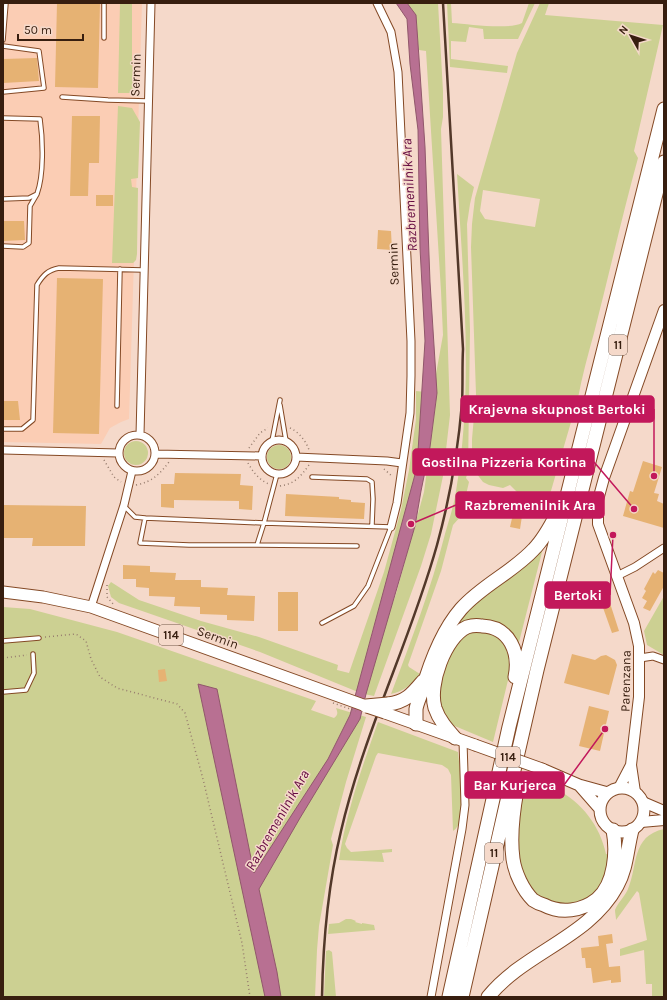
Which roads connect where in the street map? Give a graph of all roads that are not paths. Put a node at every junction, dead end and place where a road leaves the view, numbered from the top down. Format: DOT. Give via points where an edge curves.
graph roads {
  1 [pos="6,3"];
  2 [pos="104,3"];
  3 [pos="151,3"];
  4 [pos="377,3"];
  5 [pos="104,38"];
  6 [pos="3,40"];
  7 [pos="3,46"];
  8 [pos="3,92"];
  9 [pos="62,97"];
  10 [pos="148,101"];
  11 [pos="664,109"];
  12 [pos="3,118"];
  13 [pos="664,162"];
  14 [pos="37,194"];
  15 [pos="3,199"];
  16 [pos="3,246"];
  17 [pos="120,269"];
  18 [pos="143,270"];
  19 [pos="664,310"];
  20 [pos="117,406"];
  21 [pos="3,429"];
  22 [pos="140,435"];
  23 [pos="272,441"];
  24 [pos="286,441"];
  25 [pos="3,450"];
  26 [pos="118,453"];
  27 [pos="155,454"];
  28 [pos="262,456"];
  29 [pos="296,457"];
  30 [pos="402,463"];
  31 [pos="132,471"];
  32 [pos="277,474"];
  33 [pos="312,477"];
  34 [pos="568,492"];
  35 [pos="124,505"];
  36 [pos="145,518"];
  37 [pos="264,523"];
  38 [pos="372,525"];
  39 [pos="391,527"];
  40 [pos="257,545"];
  41 [pos="357,546"];
  42 [pos="664,548"];
  43 [pos="617,576"];
  44 [pos="3,592"];
  45 [pos="92,608"];
  46 [pos="322,623"];
  47 [pos="39,638"];
  48 [pos="3,641"];
  49 [pos="33,654"];
  50 [pos="640,658"];
  51 [pos="664,660"];
  52 [pos="426,678"];
  53 [pos="3,692"];
  54 [pos="433,699"];
  55 [pos="366,706"];
  56 [pos="387,709"];
  57 [pos="528,710"];
  58 [pos="416,724"];
  59 [pos="509,727"];
  60 [pos="459,740"];
  61 [pos="631,765"];
  62 [pos="579,785"];
  63 [pos="618,788"];
  64 [pos="635,792"];
  65 [pos="608,793"];
  66 [pos="643,802"];
  67 [pos="600,809"];
  68 [pos="664,811"];
  69 [pos="664,820"];
  70 [pos="636,826"];
  71 [pos="613,830"];
  72 [pos="432,997"];
  73 [pos="449,997"];
  74 [pos="462,997"];
  75 [pos="488,997"];
  1 -- 6 [label="lane"];
  2 -- 5 [label="lane"];
  3 -- 10 [label="street, Sermin"];
  4 -- 30 [label="street, Sermin" via="391,32 398,72 411,341 410,413"];
  7 -- 8 [label="lane" via="39,51 44,88"];
  9 -- 10 [label="lane"];
  10 -- 18 [label="street, Sermin"];
  11 -- 34 [label="highway, 11"];
  12 -- 14 [label="lane" via="40,119 41,184"];
  13 -- 57 [label="highway, 11"];
  14 -- 15 [label="lane" via="29,198"];
  14 -- 16 [label="lane" via="30,206 30,243 23,248"];
  17 -- 18 [label="lane"];
  17 -- 20 [label="lane"];
  17 -- 21 [label="lane" via="59,268 44,275 37,285 33,420 22,430"];
  18 -- 22 [label="street, Sermin"];
  19 -- 43 [label="street, Parenzana" via="598,500 598,524"];
  22 -- 26 [label="street" via="125,439"];
  22 -- 27 [label="street" via="153,444"];
  23 -- 24 [label="street"];
  23 -- 24 [label="lane" via="280,400"];
  23 -- 28 [label="street" via="265,446"];
  24 -- 29 [label="street" via="294,448"];
  25 -- 26 [label="street"];
  26 -- 31 [label="street" via="121,463"];
  27 -- 28 [label="street"];
  27 -- 31 [label="street" via="148,468"];
  28 -- 32 [label="street" via="265,467"];
  29 -- 30 [label="street"];
  29 -- 32 [label="street" via="290,470"];
  30 -- 39 [label="street, Sermin"];
  31 -- 35 [label="street"];
  32 -- 37 [label="lane"];
  33 -- 38 [label="lane" via="367,479 372,482"];
  34 -- 52 [label="highway" via="535,548 461,609 438,647"];
  34 -- 59 [label="highway, 11"];
  35 -- 36 [label="lane" via="135,517"];
  35 -- 45 [label="street"];
  36 -- 37 [label="lane"];
  36 -- 40 [label="lane" via="140,544"];
  37 -- 38 [label="lane"];
  37 -- 40 [label="lane"];
  38 -- 39 [label="lane"];
  39 -- 46 [label="lane" via="368,586 354,606"];
  40 -- 41 [label="lane"];
  42 -- 43 [label="street"];
  43 -- 50 [label="street, Parenzana" via="634,623"];
  44 -- 45 [label="main road, Sermin / 114" via="43,597"];
  45 -- 55 [label="main road, Sermin / 114"];
  47 -- 48 [label="lane"];
  49 -- 53 [label="lane" via="34,673 26,690"];
  50 -- 51 [label="street" via="653,656"];
  50 -- 61 [label="street, Parenzana" via="639,697"];
  52 -- 56 [label="highway" via="407,698"];
  52 -- 58 [label="highway" via="416,708"];
  54 -- 58 [label="highway"];
  54 -- 59 [label="highway" via="436,674 451,642 467,628 475,625 490,626 503,633 513,645 517,662 509,703"];
  54 -- 60 [label="highway" via="442,722"];
  55 -- 56 [label="highway, bridge"];
  56 -- 58 [label="main road, 114"];
  57 -- 71 [label="highway" via="515,800 512,842 513,860 518,874 534,901 550,909 566,911 582,908 598,898 608,884 613,864"];
  57 -- 74 [label="highway, 11"];
  58 -- 60 [label="main road, 114"];
  59 -- 73 [label="highway, 11"];
  60 -- 62 [label="main road, 114, bridge"];
  60 -- 72 [label="street" via="465,805"];
  61 -- 63 [label="street, Parenzana"];
  61 -- 64 [label="street, Parenzana"];
  62 -- 65 [label="main road, 114"];
  62 -- 67 [label="main road, 114"];
  63 -- 64 [label="main road"];
  63 -- 65 [label="main road"];
  64 -- 66 [label="main road"];
  65 -- 67 [label="main road"];
  66 -- 68 [label="street"];
  66 -- 70 [label="main road" via="644,810"];
  67 -- 71 [label="main road, 114" via="602,819"];
  69 -- 70 [label="street"];
  70 -- 71 [label="main road" via="623,832"];
  70 -- 75 [label="highway" via="620,880 597,913 525,963"];
}
